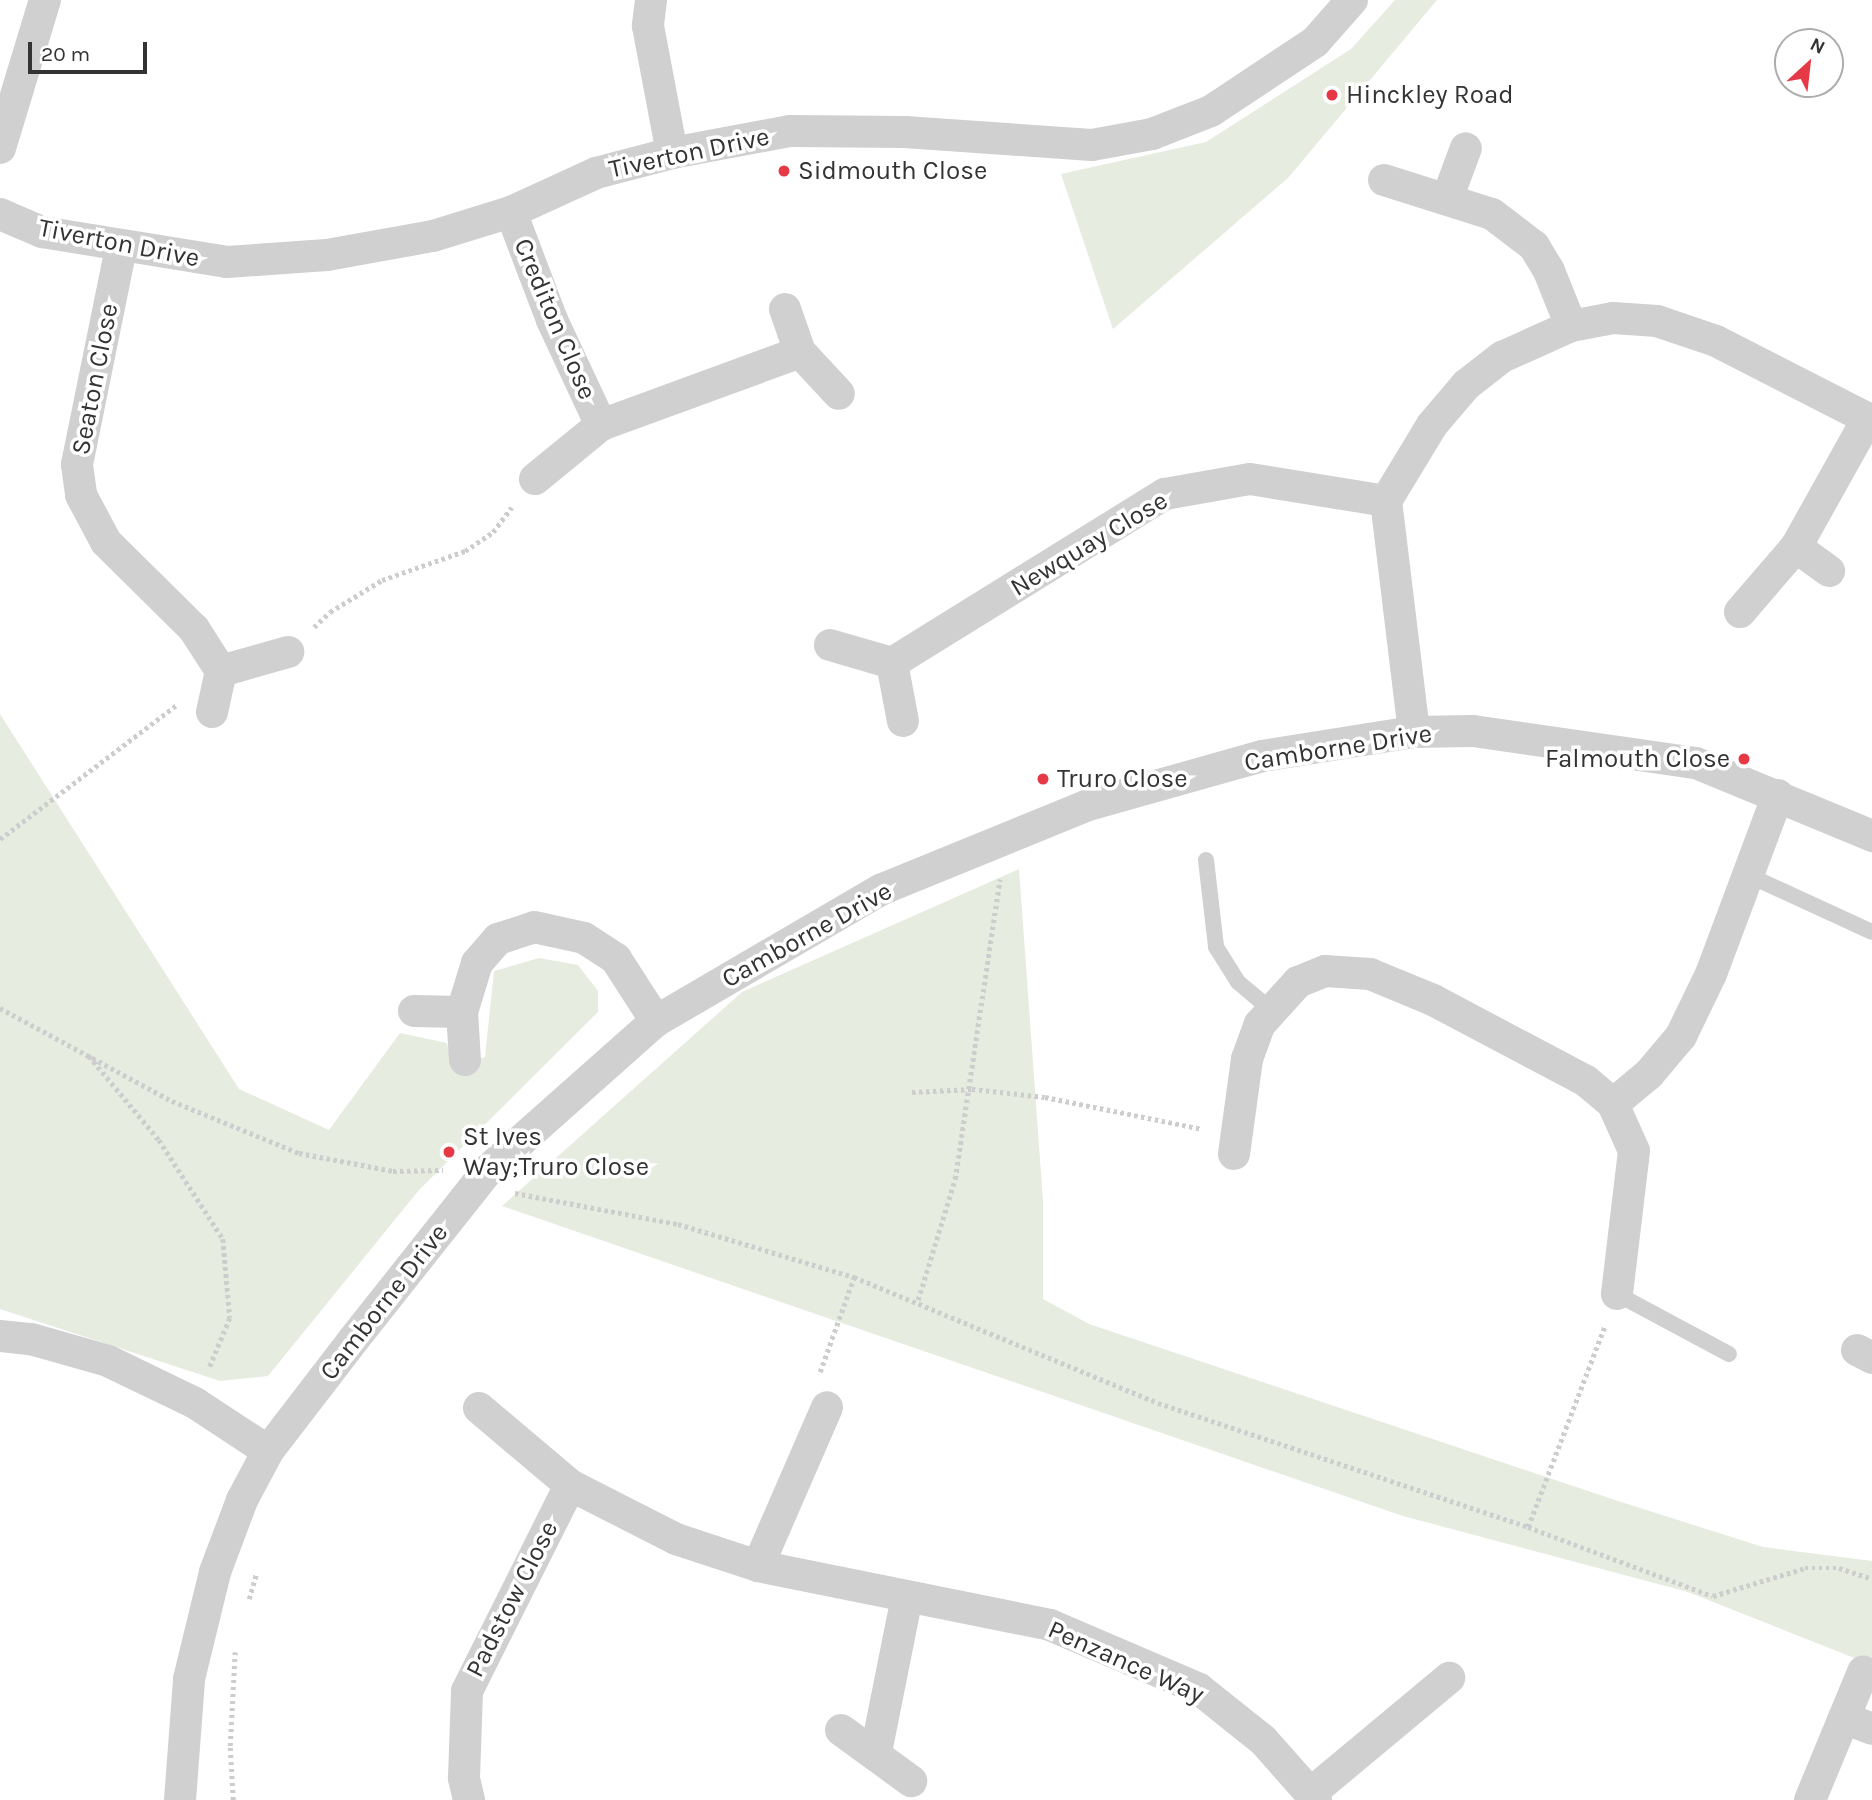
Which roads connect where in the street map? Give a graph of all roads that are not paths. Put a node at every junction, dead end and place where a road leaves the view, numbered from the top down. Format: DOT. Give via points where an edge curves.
graph roads {
  1 [pos="45,0"];
  2 [pos="652,0"];
  3 [pos="1352,0"];
  4 [pos="0,148"];
  5 [pos="1466,148"];
  6 [pos="672,153"];
  7 [pos="1384,180"];
  8 [pos="1447,199"];
  9 [pos="510,212"];
  10 [pos="0,214"];
  11 [pos="121,248"];
  12 [pos="785,310"];
  13 [pos="1571,326"];
  14 [pos="800,352"];
  15 [pos="839,394"];
  16 [pos="1870,420"];
  17 [pos="601,425"];
  18 [pos="535,479"];
  19 [pos="1386,501"];
  20 [pos="1796,547"];
  21 [pos="1829,571"];
  22 [pos="1740,612"];
  23 [pos="830,645"];
  24 [pos="288,652"];
  25 [pos="892,663"];
  26 [pos="221,671"];
  27 [pos="212,712"];
  28 [pos="903,721"];
  29 [pos="1414,732"];
  30 [pos="1778,795"];
  31 [pos="1872,836"];
  32 [pos="1206,860"];
  33 [pos="1748,875"];
  34 [pos="1872,932"];
  35 [pos="1272,1010"];
  36 [pos="414,1012"];
  37 [pos="462,1012"];
  38 [pos="656,1021"];
  39 [pos="465,1060"];
  40 [pos="1613,1104"];
  41 [pos="1235,1145"];
  42 [pos="1617,1294"];
  43 [pos="0,1336"];
  44 [pos="1729,1354"];
  45 [pos="827,1407"];
  46 [pos="479,1408"];
  47 [pos="268,1451"];
  48 [pos="570,1485"];
  49 [pos="758,1566"];
  50 [pos="907,1597"];
  51 [pos="1863,1672"];
  52 [pos="1448,1678"];
  53 [pos="1858,1723"];
  54 [pos="841,1730"];
  55 [pos="876,1752"];
  56 [pos="911,1781"];
  57 [pos="1314,1796"];
  58 [pos="180,1800"];
  59 [pos="470,1800"];
  60 [pos="1810,1800"];
  1 -- 4 [label="street"];
  2 -- 6 [label="street" via="648,26"];
  3 -- 6 [label="street, Tiverton Drive" via="1315,42 1263,79 1211,111 1153,134 1092,145 905,132 790,131"];
  5 -- 8 [label="street"];
  6 -- 9 [label="street, Tiverton Drive" via="596,173"];
  7 -- 8 [label="street"];
  8 -- 13 [label="street" via="1492,214 1534,246"];
  9 -- 11 [label="street, Tiverton Drive" via="433,236 327,255 227,262"];
  9 -- 17 [label="street, Crediton Close" via="552,320"];
  10 -- 11 [label="street, Tiverton Drive" via="42,232"];
  11 -- 26 [label="street, Seaton Close" via="77,465 81,495 106,542 194,629"];
  12 -- 14 [label="street"];
  13 -- 16 [label="street" via="1613,318 1685,329"];
  13 -- 19 [label="street" via="1502,357 1466,385 1432,425"];
  14 -- 15 [label="street"];
  14 -- 17 [label="street, Crediton Close"];
  16 -- 20 [label="street"];
  17 -- 18 [label="street, Crediton Close"];
  19 -- 25 [label="street, Newquay Close" via="1250,479 1165,494"];
  19 -- 29 [label="street"];
  20 -- 21 [label="street"];
  20 -- 22 [label="street"];
  23 -- 25 [label="street"];
  24 -- 26 [label="street"];
  25 -- 28 [label="street"];
  26 -- 27 [label="street"];
  29 -- 30 [label="street, Camborne Drive" via="1473,731 1609,747 1696,763"];
  29 -- 38 [label="street, Camborne Drive" via="1262,756 1088,806 880,890"];
  30 -- 31 [label="street, Camborne Drive"];
  30 -- 33 [label="street"];
  32 -- 35 [label="lane" via="1216,947 1238,982"];
  33 -- 34 [label="lane"];
  33 -- 40 [label="street" via="1711,974 1681,1035 1649,1074"];
  35 -- 40 [label="street" via="1298,982 1325,971 1370,974 1445,1006 1586,1081"];
  35 -- 41 [label="street" via="1259,1024 1247,1059"];
  36 -- 37 [label="street"];
  37 -- 38 [label="street" via="484,955 498,939 534,927 584,939 616,959"];
  37 -- 39 [label="street"];
  38 -- 47 [label="street, Camborne Drive" via="488,1170"];
  40 -- 42 [label="street" via="1634,1151"];
  42 -- 44 [label="lane"];
  43 -- 47 [label="street" via="31,1339 108,1361 195,1403"];
  45 -- 49 [label="street"];
  46 -- 48 [label="street, Penzance Way"];
  47 -- 58 [label="street, Camborne Drive" via="242,1500 215,1572 189,1679"];
  48 -- 49 [label="street, Penzance Way" via="676,1539"];
  48 -- 59 [label="street, Padstow Close" via="467,1691 464,1778"];
  49 -- 50 [label="street, Penzance Way"];
  50 -- 55 [label="street"];
  50 -- 57 [label="street, Penzance Way" via="1050,1625 1199,1689 1263,1740"];
  51 -- 53 [label="street"];
  52 -- 57 [label="street, Penzance Way"];
  53 -- 60 [label="street"];
  54 -- 55 [label="street"];
  55 -- 56 [label="street"];
}
